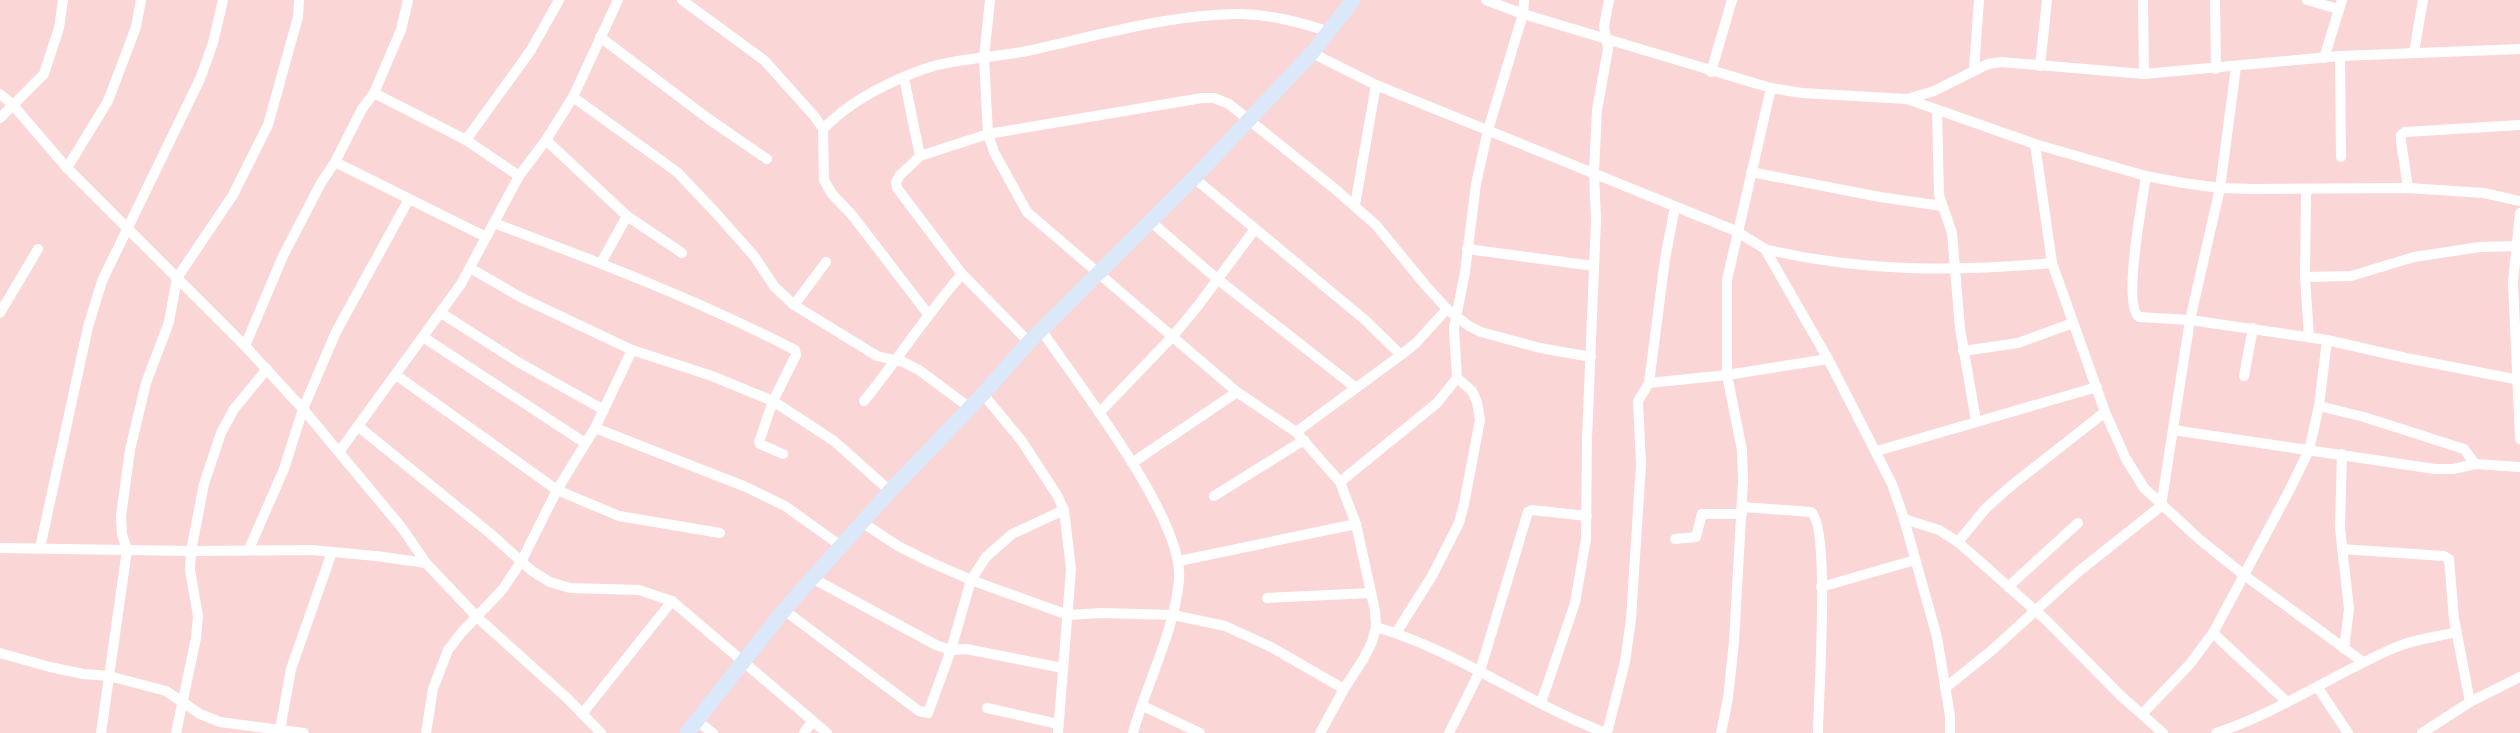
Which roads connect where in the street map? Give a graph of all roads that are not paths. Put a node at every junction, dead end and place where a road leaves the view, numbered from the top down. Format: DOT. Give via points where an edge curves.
graph roads {
  1 [pos="63,0"];
  2 [pos="141,0"];
  3 [pos="224,0"];
  4 [pos="299,0"];
  5 [pos="408,0"];
  6 [pos="560,0"];
  7 [pos="618,0"];
  8 [pos="682,0"];
  9 [pos="990,0"];
  10 [pos="1353,0"];
  11 [pos="1486,0"];
  12 [pos="1524,0"];
  13 [pos="1609,0"];
  14 [pos="1732,0"];
  15 [pos="1979,0"];
  16 [pos="2047,0"];
  17 [pos="2143,0"];
  18 [pos="2215,0"];
  19 [pos="2307,0"];
  20 [pos="2423,0"];
  21 [pos="2340,5"];
  22 [pos="1523,14"];
  23 [pos="1330,32"];
  24 [pos="600,37"];
  25 [pos="1605,39"];
  26 [pos="2520,49"];
  27 [pos="2414,52"];
  28 [pos="1312,53"];
  29 [pos="2340,56"];
  30 [pos="984,58"];
  31 [pos="2324,58"];
  32 [pos="2040,66"];
  33 [pos="2236,68"];
  34 [pos="2216,69"];
  35 [pos="1974,70"];
  36 [pos="1711,72"];
  37 [pos="2144,74"];
  38 [pos="904,78"];
  39 [pos="1376,85"];
  40 [pos="1771,88"];
  41 [pos="374,93"];
  42 [pos="0,94"];
  43 [pos="573,97"];
  44 [pos="1906,99"];
  45 [pos="12,104"];
  46 [pos="1938,110"];
  47 [pos="0,118"];
  48 [pos="1248,118"];
  49 [pos="2520,125"];
  50 [pos="823,129"];
  51 [pos="1488,130"];
  52 [pos="988,134"];
  53 [pos="466,140"];
  54 [pos="546,140"];
  55 [pos="2035,144"];
  56 [pos="920,156"];
  57 [pos="2342,157"];
  58 [pos="767,159"];
  59 [pos="335,162"];
  60 [pos="67,168"];
  61 [pos="1594,172"];
  62 [pos="1751,172"];
  63 [pos="519,176"];
  64 [pos="2146,176"];
  65 [pos="1194,178"];
  66 [pos="2220,188"];
  67 [pos="2408,188"];
  68 [pos="2306,190"];
  69 [pos="410,199"];
  70 [pos="2520,201"];
  71 [pos="1355,206"];
  72 [pos="1942,206"];
  73 [pos="1675,207"];
  74 [pos="2520,213"];
  75 [pos="627,216"];
  76 [pos="1150,221"];
  77 [pos="494,223"];
  78 [pos="128,228"];
  79 [pos="1255,230"];
  80 [pos="1736,231"];
  81 [pos="486,237"];
  82 [pos="2516,246"];
  83 [pos="38,249"];
  84 [pos="1467,249"];
  85 [pos="1765,249"];
  86 [pos="682,253"];
  87 [pos="826,262"];
  88 [pos="601,263"];
  89 [pos="2052,263"];
  90 [pos="1594,266"];
  91 [pos="470,268"];
  92 [pos="1955,269"];
  93 [pos="1098,273"];
  94 [pos="963,274"];
  95 [pos="2305,277"];
  96 [pos="177,278"];
  97 [pos="1216,278"];
  98 [pos="794,305"];
  99 [pos="1447,309"];
  100 [pos="0,313"];
  101 [pos="441,313"];
  102 [pos="928,314"];
  103 [pos="1456,317"];
  104 [pos="2190,320"];
  105 [pos="2073,323"];
  106 [pos="2253,328"];
  107 [pos="1042,331"];
  108 [pos="1172,337"];
  109 [pos="2309,337"];
  110 [pos="423,338"];
  111 [pos="2327,340"];
  112 [pos="1029,342"];
  113 [pos="244,346"];
  114 [pos="632,350"];
  115 [pos="1963,351"];
  116 [pos="1401,355"];
  117 [pos="1591,357"];
  118 [pos="1828,359"];
  119 [pos="897,360"];
  120 [pos="267,369"];
  121 [pos="396,375"];
  122 [pos="1727,375"];
  123 [pos="2244,376"];
  124 [pos="1457,378"];
  125 [pos="2518,380"];
  126 [pos="1649,383"];
  127 [pos="2097,387"];
  128 [pos="1356,388"];
  129 [pos="1237,392"];
  130 [pos="983,394"];
  131 [pos="773,401"];
  132 [pos="864,401"];
  133 [pos="2319,406"];
  134 [pos="970,408"];
  135 [pos="303,409"];
  136 [pos="604,410"];
  137 [pos="2105,412"];
  138 [pos="1099,413"];
  139 [pos="1976,421"];
  140 [pos="359,427"];
  141 [pos="595,428"];
  142 [pos="2173,430"];
  143 [pos="1300,436"];
  144 [pos="2520,439"];
  145 [pos="585,443"];
  146 [pos="1877,450"];
  147 [pos="2309,450"];
  148 [pos="339,452"];
  149 [pos="783,454"];
  150 [pos="2342,454"];
  151 [pos="1132,463"];
  152 [pos="2475,464"];
  153 [pos="2520,467"];
  154 [pos="1340,482"];
  155 [pos="557,490"];
  156 [pos="890,491"];
  157 [pos="1215,496"];
  158 [pos="2161,506"];
  159 [pos="1064,510"];
  160 [pos="1742,511"];
  161 [pos="1587,516"];
  162 [pos="1904,519"];
  163 [pos="863,523"];
  164 [pos="2078,523"];
  165 [pos="1356,524"];
  166 [pos="720,533"];
  167 [pos="1675,539"];
  168 [pos="1958,542"];
  169 [pos="841,546"];
  170 [pos="0,548"];
  171 [pos="40,548"];
  172 [pos="249,549"];
  173 [pos="2342,549"];
  174 [pos="127,550"];
  175 [pos="191,551"];
  176 [pos="332,552"];
  177 [pos="1915,560"];
  178 [pos="1179,561"];
  179 [pos="521,562"];
  180 [pos="426,563"];
  181 [pos="2244,575"];
  182 [pos="812,578"];
  183 [pos="971,580"];
  184 [pos="1821,587"];
  185 [pos="2008,587"];
  186 [pos="1371,593"];
  187 [pos="1267,598"];
  188 [pos="672,601"];
  189 [pos="2034,609"];
  190 [pos="784,610"];
  191 [pos="1068,615"];
  192 [pos="1173,615"];
  193 [pos="478,618"];
  194 [pos="1376,627"];
  195 [pos="2457,632"];
  196 [pos="1396,633"];
  197 [pos="2213,633"];
  198 [pos="2344,649"];
  199 [pos="951,650"];
  200 [pos="0,653"];
  201 [pos="2363,662"];
  202 [pos="744,663"];
  203 [pos="1063,668"];
  204 [pos="1480,671"];
  205 [pos="109,676"];
  206 [pos="2520,677"];
  207 [pos="1945,688"];
  208 [pos="2319,688"];
  209 [pos="1344,689"];
  210 [pos="184,701"];
  211 [pos="2287,702"];
  212 [pos="2470,702"];
  213 [pos="1541,703"];
  214 [pos="1143,706"];
  215 [pos="987,708"];
  216 [pos="2143,713"];
  217 [pos="582,714"];
  218 [pos="697,721"];
  219 [pos="812,723"];
  220 [pos="589,728"];
  221 [pos="1058,729"];
  222 [pos="280,730"];
  223 [pos="1589,730"];
  224 [pos="101,733"];
  225 [pos="176,733"];
  226 [pos="304,733"];
  227 [pos="426,733"];
  228 [pos="601,733"];
  229 [pos="687,733"];
  230 [pos="713,733"];
  231 [pos="804,733"];
  232 [pos="827,733"];
  233 [pos="1133,733"];
  234 [pos="1200,733"];
  235 [pos="1320,733"];
  236 [pos="1449,733"];
  237 [pos="1606,733"];
  238 [pos="1721,733"];
  239 [pos="1818,733"];
  240 [pos="1950,733"];
  241 [pos="2163,733"];
  242 [pos="2218,733"];
  243 [pos="2348,733"];
  244 [pos="2422,733"];
  1 -- 45 [label="street" via="59,28 44,74"];
  2 -- 60 [label="street" via="136,27 108,101"];
  3 -- 78 [label="street" via="200,79"];
  4 -- 96 [label="street" via="298,17 268,125 233,195"];
  5 -- 41 [label="street" via="401,30"];
  6 -- 53 [label="street" via="531,50"];
  7 -- 24 [label="street"];
  8 -- 50 [label="street" via="765,61"];
  9 -- 30 [label="street"];
  10 -- 23 [label="street"];
  11 -- 22 [label="street"];
  12 -- 22 [label="street"];
  13 -- 25 [label="street"];
  14 -- 36 [label="street"];
  15 -- 35 [label="street"];
  16 -- 32 [label="street"];
  17 -- 37 [label="street"];
  18 -- 34 [label="street"];
  19 -- 21 [label="street"];
  20 -- 27 [label="street"];
  21 -- 31 [label="street"];
  22 -- 25 [label="street"];
  22 -- 51 [label="street"];
  23 -- 28 [label="street"];
  23 -- 30 [label="street" via="1269,15 1194,17"];
  24 -- 43 [label="street"];
  24 -- 58 [label="street"];
  25 -- 36 [label="street"];
  25 -- 61 [label="street" via="1607,57 1597,110"];
  26 -- 27 [label="street"];
  27 -- 29 [label="street"];
  28 -- 39 [label="street"];
  28 -- 48 [label="street"];
  29 -- 31 [label="street"];
  29 -- 57 [label="street"];
  30 -- 38 [label="street" via="924,69"];
  30 -- 52 [label="street"];
  31 -- 33 [label="street"];
  32 -- 35 [label="street" via="2001,62"];
  32 -- 37 [label="street"];
  33 -- 34 [label="street"];
  33 -- 66 [label="street"];
  34 -- 37 [label="street"];
  35 -- 44 [label="street" via="1934,91"];
  36 -- 40 [label="street"];
  38 -- 50 [label="street" via="850,106"];
  38 -- 56 [label="street"];
  39 -- 51 [label="street"];
  39 -- 71 [label="street"];
  40 -- 44 [label="street"];
  40 -- 62 [label="street"];
  41 -- 53 [label="street"];
  41 -- 59 [label="street"];
  42 -- 45 [label="street"];
  43 -- 54 [label="street"];
  43 -- 98 [label="street" via="677,172"];
  44 -- 46 [label="street"];
  45 -- 47 [label="street"];
  45 -- 60 [label="street"];
  46 -- 55 [label="street"];
  46 -- 72 [label="street"];
  48 -- 52 [label="street" via="1229,104 1202,98"];
  48 -- 65 [label="street"];
  48 -- 71 [label="street"];
  49 -- 67 [label="street" via="2404,132 2401,141"];
  50 -- 102 [label="street" via="824,180"];
  51 -- 61 [label="street"];
  51 -- 84 [label="street"];
  52 -- 56 [label="street"];
  52 -- 93 [label="street" via="1027,213"];
  53 -- 63 [label="street"];
  54 -- 63 [label="street"];
  54 -- 75 [label="street"];
  55 -- 64 [label="street"];
  55 -- 89 [label="street"];
  56 -- 94 [label="street" via="900,175 897,188"];
  59 -- 69 [label="street"];
  59 -- 113 [label="street" via="283,256"];
  60 -- 78 [label="street"];
  61 -- 73 [label="street"];
  61 -- 90 [label="street"];
  62 -- 72 [label="street"];
  62 -- 80 [label="street"];
  63 -- 77 [label="street"];
  64 -- 66 [label="street"];
  64 -- 104 [label="street" via="2136,241 2135,314"];
  65 -- 76 [label="street"];
  65 -- 79 [label="street"];
  66 -- 68 [label="street"];
  66 -- 104 [label="street"];
  67 -- 68 [label="street"];
  67 -- 70 [label="street" via="2484,193"];
  68 -- 95 [label="street"];
  69 -- 81 [label="street"];
  69 -- 135 [label="street" via="336,332"];
  71 -- 99 [label="street" via="1376,225"];
  72 -- 92 [label="street" via="1952,234"];
  73 -- 80 [label="street"];
  73 -- 126 [label="street"];
  74 -- 82 [label="street"];
  75 -- 86 [label="street"];
  75 -- 88 [label="street"];
  76 -- 93 [label="street"];
  76 -- 97 [label="street"];
  77 -- 81 [label="street"];
  77 -- 88 [label="street"];
  78 -- 96 [label="street"];
  78 -- 171 [label="street" via="102,281 88,327"];
  79 -- 97 [label="street"];
  79 -- 116 [label="street" via="1365,320"];
  80 -- 85 [label="street"];
  80 -- 122 [label="street" via="1727,280"];
  81 -- 91 [label="street"];
  82 -- 95 [label="street" via="2414,257 2351,276"];
  82 -- 125 [label="street" via="2513,282"];
  83 -- 100 [label="street"];
  84 -- 90 [label="street"];
  84 -- 103 [label="street"];
  85 -- 92 [label="street" via="1898,269"];
  85 -- 118 [label="street"];
  87 -- 98 [label="street"];
  88 -- 131 [label="street" via="728,316 795,350"];
  89 -- 92 [label="street"];
  89 -- 105 [label="street"];
  90 -- 117 [label="street"];
  91 -- 101 [label="street"];
  91 -- 114 [label="street" via="522,298"];
  92 -- 115 [label="street"];
  93 -- 107 [label="street"];
  93 -- 108 [label="street"];
  94 -- 102 [label="street"];
  94 -- 112 [label="street"];
  95 -- 109 [label="street"];
  96 -- 113 [label="street"];
  96 -- 174 [label="street" via="171,314 147,383 130,450 121,516"];
  97 -- 108 [label="street"];
  97 -- 128 [label="street"];
  98 -- 119 [label="street" via="877,356"];
  99 -- 103 [label="street"];
  99 -- 116 [label="street"];
  101 -- 110 [label="street"];
  101 -- 136 [label="street"];
  102 -- 119 [label="street"];
  103 -- 117 [label="street" via="1503,339"];
  103 -- 124 [label="street"];
  104 -- 106 [label="street"];
  104 -- 142 [label="street"];
  105 -- 115 [label="street" via="2005,346"];
  105 -- 127 [label="street"];
  106 -- 109 [label="street"];
  106 -- 123 [label="street"];
  107 -- 112 [label="street"];
  107 -- 138 [label="street"];
  108 -- 129 [label="street"];
  108 -- 138 [label="street"];
  109 -- 111 [label="street"];
  110 -- 121 [label="street"];
  110 -- 145 [label="street"];
  111 -- 125 [label="street"];
  111 -- 133 [label="street"];
  112 -- 130 [label="street"];
  113 -- 120 [label="street"];
  114 -- 131 [label="street"];
  114 -- 136 [label="street"];
  115 -- 139 [label="street"];
  116 -- 128 [label="street"];
  117 -- 161 [label="street"];
  118 -- 122 [label="street"];
  118 -- 146 [label="street"];
  119 -- 132 [label="street"];
  119 -- 134 [label="street" via="918,370"];
  120 -- 135 [label="street"];
  120 -- 175 [label="street" via="234,409 221,433 204,484"];
  121 -- 140 [label="street"];
  121 -- 155 [label="street"];
  122 -- 126 [label="street"];
  122 -- 160 [label="street" via="1742,450"];
  124 -- 154 [label="street" via="1437,403"];
  124 -- 196 [label="street" via="1472,391 1480,420 1464,504 1459,523 1432,576"];
  125 -- 144 [label="street"];
  126 -- 237 [label="street" via="1638,401 1641,464 1631,619 1625,662"];
  127 -- 137 [label="street"];
  127 -- 139 [label="street"];
  128 -- 143 [label="street"];
  129 -- 143 [label="street"];
  129 -- 151 [label="street"];
  130 -- 134 [label="street"];
  130 -- 159 [label="street" via="1021,440"];
  131 -- 149 [label="street" via="759,443"];
  131 -- 156 [label="street" via="821,431"];
  133 -- 147 [label="street"];
  133 -- 152 [label="street" via="2464,449"];
  134 -- 156 [label="street"];
  135 -- 148 [label="street"];
  135 -- 172 [label="street" via="284,469"];
  136 -- 141 [label="street"];
  137 -- 158 [label="street" via="2138,478"];
  137 -- 168 [label="street" via="2012,485 1986,508"];
  138 -- 151 [label="street"];
  139 -- 146 [label="street"];
  140 -- 148 [label="street"];
  140 -- 179 [label="street"];
  141 -- 145 [label="street"];
  141 -- 169 [label="street" via="746,487 785,506"];
  142 -- 147 [label="street"];
  142 -- 158 [label="street"];
  143 -- 154 [label="street"];
  143 -- 157 [label="street"];
  145 -- 155 [label="street"];
  146 -- 162 [label="street"];
  147 -- 150 [label="street"];
  147 -- 181 [label="street"];
  148 -- 180 [label="street"];
  150 -- 152 [label="street" via="2435,469"];
  150 -- 173 [label="street"];
  151 -- 178 [label="street" via="1163,519"];
  152 -- 153 [label="street"];
  154 -- 165 [label="street"];
  155 -- 166 [label="street" via="619,516"];
  155 -- 179 [label="street"];
  156 -- 163 [label="street"];
  158 -- 181 [label="street"];
  158 -- 189 [label="street"];
  159 -- 183 [label="street" via="998,544"];
  159 -- 191 [label="street" via="1071,569"];
  160 -- 167 [label="street" via="1702,514 1696,537"];
  160 -- 184 [label="street" via="1815,515"];
  160 -- 238 [label="street" via="1731,676"];
  161 -- 204 [label="street" via="1528,512"];
  161 -- 213 [label="street" via="1575,603"];
  162 -- 168 [label="street" via="1939,530"];
  162 -- 177 [label="street"];
  163 -- 169 [label="street"];
  163 -- 183 [label="street" via="898,546"];
  164 -- 185 [label="street"];
  165 -- 178 [label="street"];
  165 -- 186 [label="street"];
  168 -- 185 [label="street"];
  169 -- 182 [label="street"];
  170 -- 171 [label="street"];
  171 -- 174 [label="street"];
  172 -- 175 [label="street"];
  172 -- 176 [label="street"];
  173 -- 195 [label="street" via="2449,559"];
  173 -- 198 [label="street" via="2349,609"];
  174 -- 175 [label="street"];
  174 -- 205 [label="street"];
  175 -- 210 [label="street" via="190,570 198,616"];
  176 -- 180 [label="street"];
  176 -- 222 [label="street" via="291,669"];
  177 -- 184 [label="street"];
  177 -- 207 [label="street" via="1937,637"];
  178 -- 192 [label="street"];
  179 -- 188 [label="street" via="550,582 570,588 639,590"];
  179 -- 193 [label="street"];
  180 -- 193 [label="street"];
  181 -- 197 [label="street"];
  181 -- 198 [label="street"];
  182 -- 190 [label="street"];
  182 -- 199 [label="street" via="920,638"];
  183 -- 191 [label="street"];
  183 -- 199 [label="street"];
  184 -- 239 [label="street"];
  185 -- 189 [label="street"];
  186 -- 187 [label="street"];
  186 -- 194 [label="street"];
  188 -- 202 [label="street"];
  188 -- 217 [label="street"];
  189 -- 207 [label="street"];
  189 -- 216 [label="street"];
  190 -- 199 [label="street" via="925,714"];
  190 -- 202 [label="street"];
  191 -- 192 [label="street"];
  191 -- 203 [label="street"];
  192 -- 209 [label="street" via="1243,633"];
  192 -- 214 [label="street"];
  193 -- 217 [label="street"];
  193 -- 227 [label="street" via="462,632 441,665"];
  194 -- 196 [label="street"];
  194 -- 209 [label="street" via="1364,658"];
  195 -- 201 [label="street" via="2406,643"];
  195 -- 212 [label="street"];
  196 -- 204 [label="street"];
  197 -- 211 [label="street"];
  197 -- 216 [label="street" via="2189,665"];
  198 -- 201 [label="street"];
  199 -- 203 [label="street" via="966,649"];
  200 -- 205 [label="street" via="82,674"];
  201 -- 208 [label="street"];
  202 -- 218 [label="street"];
  202 -- 219 [label="street"];
  203 -- 221 [label="street"];
  204 -- 213 [label="street"];
  204 -- 236 [label="street"];
  205 -- 210 [label="street" via="166,691"];
  205 -- 224 [label="street"];
  206 -- 212 [label="street"];
  207 -- 240 [label="street"];
  208 -- 211 [label="street"];
  208 -- 243 [label="street"];
  209 -- 235 [label="street"];
  210 -- 222 [label="street" via="200,714 220,722"];
  210 -- 225 [label="street"];
  211 -- 242 [label="street"];
  212 -- 244 [label="street"];
  213 -- 223 [label="street"];
  214 -- 233 [label="street"];
  214 -- 234 [label="street"];
  215 -- 221 [label="street"];
  216 -- 241 [label="street"];
  217 -- 220 [label="street"];
  218 -- 229 [label="street"];
  218 -- 230 [label="street"];
  219 -- 231 [label="street"];
  219 -- 232 [label="street"];
  220 -- 228 [label="street"];
  222 -- 226 [label="street"];
  223 -- 237 [label="street"];
}
